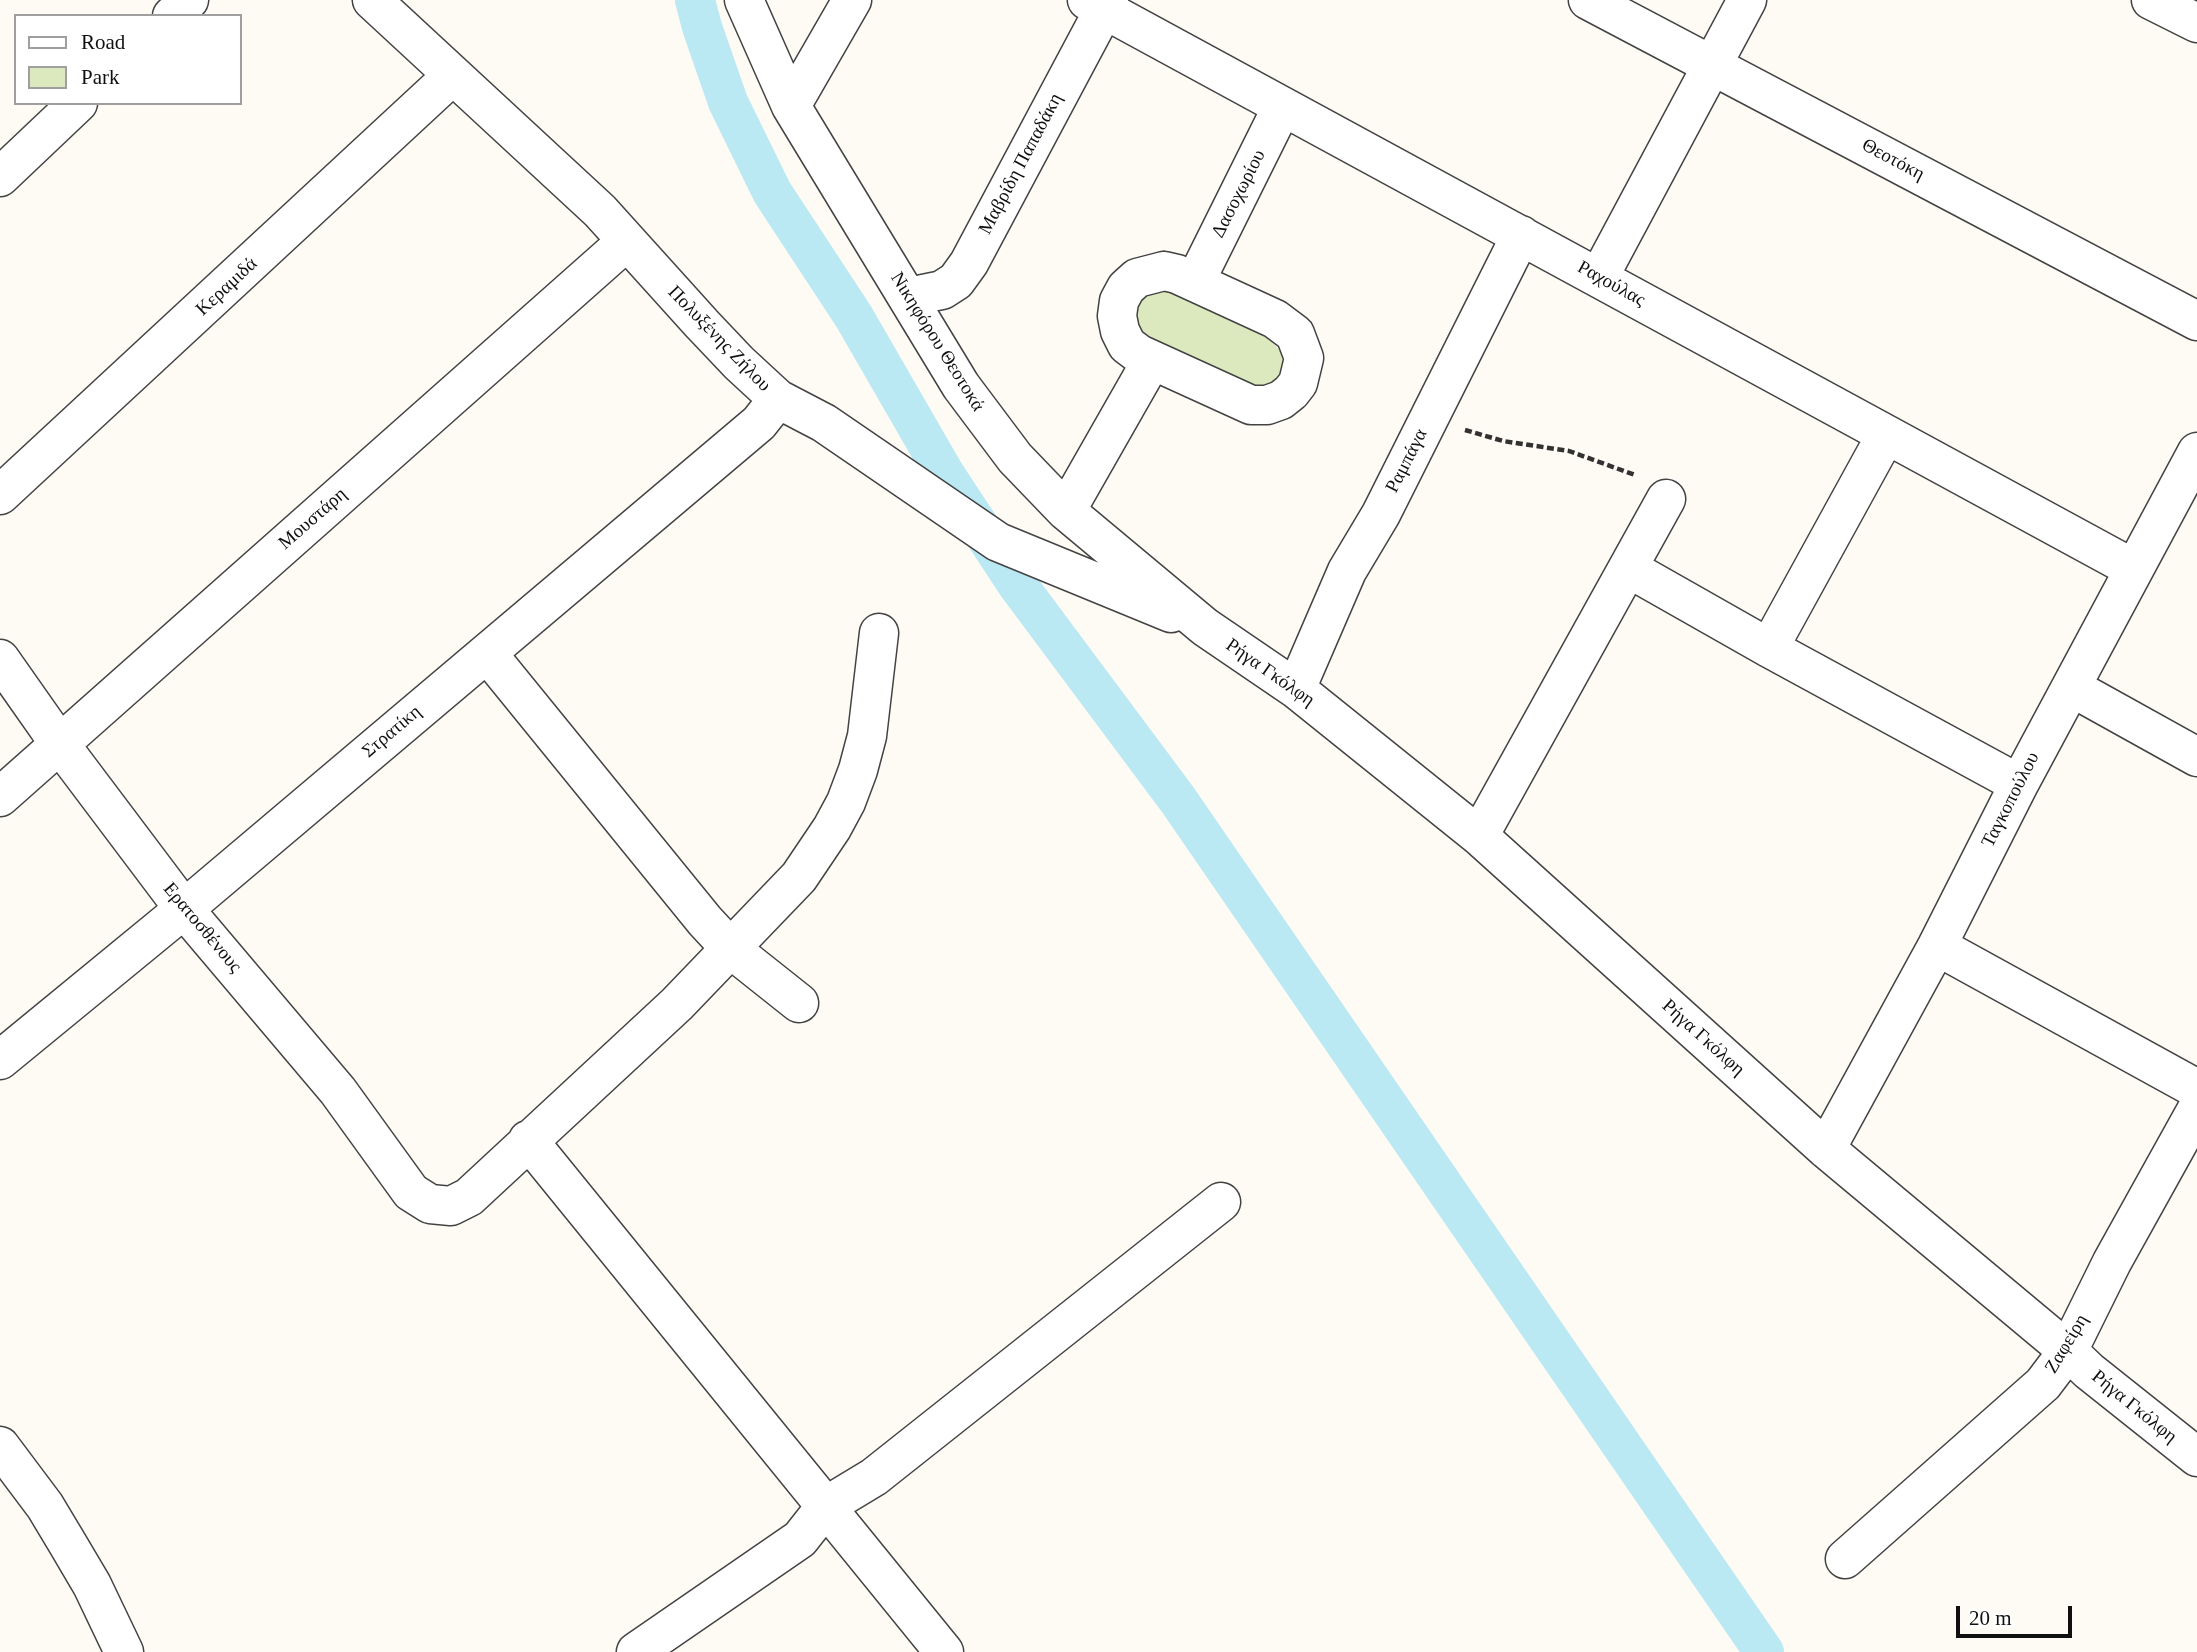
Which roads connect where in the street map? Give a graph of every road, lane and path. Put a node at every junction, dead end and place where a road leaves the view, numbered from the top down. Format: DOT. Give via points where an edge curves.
graph roads {
  1 [pos="189,0"];
  2 [pos="372,0"];
  3 [pos="744,0"];
  4 [pos="852,0"];
  5 [pos="1588,0"];
  6 [pos="1747,0"];
  7 [pos="2151,0"];
  8 [pos="1100,3"];
  9 [pos="174,14"];
  10 [pos="2197,23"];
  11 [pos="1713,66"];
  12 [pos="452,76"];
  13 [pos="76,105"];
  14 [pos="791,106"];
  15 [pos="1282,107"];
  16 [pos="0,177"];
  17 [pos="1521,235"];
  18 [pos="627,242"];
  19 [pos="1599,277"];
  20 [pos="1195,282"];
  21 [pos="908,297"];
  22 [pos="2197,321"];
  23 [pos="1152,360"];
  24 [pos="778,399"];
  25 [pos="1433,410"];
  26 [pos="1886,435"];
  27 [pos="2197,452"];
  28 [pos="0,495"];
  29 [pos="1666,499"];
  30 [pos="1066,512"];
  31 [pos="1628,568"];
  32 [pos="2134,569"];
  33 [pos="1205,627"];
  34 [pos="879,633"];
  35 [pos="1769,648"];
  36 [pos="487,653"];
  37 [pos="0,659"];
  38 [pos="2071,687"];
  39 [pos="1296,689"];
  40 [pos="59,743"];
  41 [pos="2197,757"];
  42 [pos="2019,784"];
  43 [pos="0,797"];
  44 [pos="1479,836"];
  45 [pos="184,909"];
  46 [pos="1937,946"];
  47 [pos="731,949"];
  48 [pos="799,1003"];
  49 [pos="0,1060"];
  50 [pos="2197,1088"];
  51 [pos="2197,1109"];
  52 [pos="528,1140"];
  53 [pos="1826,1149"];
  54 [pos="1221,1202"];
  55 [pos="2068,1350"];
  56 [pos="0,1446"];
  57 [pos="2197,1457"];
  58 [pos="826,1506"];
  59 [pos="1844,1559"];
  60 [pos="124,1652"];
  61 [pos="636,1652"];
  62 [pos="944,1652"];
  1 -- 9 [label="street"];
  2 -- 12 [label="street, Πολυξένης Ζήλου"];
  3 -- 14 [label="street, Νικηφόρου Θεοτοκά"];
  4 -- 14 [label="street"];
  5 -- 11 [label="street, Θεοτόκη"];
  6 -- 11 [label="street"];
  7 -- 10 [label="street"];
  8 -- 15 [label="street, Ραχούλας"];
  8 -- 21 [label="street, Μαβρίδη Παπαδάκη" via="962,272 942,290"];
  11 -- 19 [label="street"];
  11 -- 22 [label="street, Θεοτόκη"];
  12 -- 18 [label="street, Πολυξένης Ζήλου" via="600,211"];
  12 -- 28 [label="street, Κεραμιδά"];
  13 -- 16 [label="street"];
  14 -- 21 [label="street, Νικηφόρου Θεοτοκά"];
  15 -- 17 [label="street, Ραχούλας"];
  15 -- 20 [label="street, Δασοχωρίου"];
  17 -- 19 [label="street, Ραχούλας"];
  17 -- 25 [label="street, Ραμπάγα"];
  18 -- 24 [label="street, Πολυξένης Ζήλου"];
  18 -- 40 [label="street, Μουστάρη"];
  19 -- 26 [label="street, Ραχούλας"];
  20 -- 23 [label="street" via="1164,271 1138,278 1126,288 1116,316 1119,331 1127,345"];
  20 -- 23 [label="street" via="1275,319 1295,334 1304,358 1298,383 1281,400 1251,405"];
  21 -- 30 [label="street, Νικηφόρου Θεοτοκά" via="961,386 1015,458"];
  23 -- 30 [label="street"];
  24 -- 33 [label="street, Πολυξένης Ζήλου" via="824,423 998,542"];
  24 -- 36 [label="street, Στρατίκη" via="759,423"];
  25 -- 29 [label="path" via="1463,430 1569,451 1635,475"];
  25 -- 39 [label="street, Ραμπάγα" via="1347,571"];
  26 -- 32 [label="street, Ραχούλας"];
  26 -- 35 [label="street"];
  27 -- 32 [label="street, Ταγκοπούλου"];
  29 -- 31 [label="street"];
  30 -- 33 [label="street, Νικηφόρου Θεοτοκά"];
  31 -- 35 [label="street"];
  31 -- 44 [label="street"];
  32 -- 38 [label="street, Ταγκοπούλου"];
  33 -- 39 [label="street, Ρήγα Γκόλφη"];
  34 -- 47 [label="street" via="867,736 846,802 799,877"];
  35 -- 42 [label="street"];
  36 -- 45 [label="street, Στρατίκη"];
  36 -- 47 [label="street"];
  37 -- 40 [label="street, Ερατοσθένους"];
  38 -- 41 [label="street"];
  38 -- 42 [label="street, Ταγκοπούλου"];
  39 -- 44 [label="street, Ρήγα Γκόλφη"];
  40 -- 43 [label="street, Μουστάρη"];
  40 -- 45 [label="street, Ερατοσθένους"];
  42 -- 46 [label="street, Ταγκοπούλου"];
  44 -- 53 [label="street, Ρήγα Γκόλφη"];
  45 -- 49 [label="street, Στρατίκη"];
  45 -- 52 [label="street, Ερατοσθένους" via="338,1091 411,1192 430,1204 451,1206 469,1197"];
  46 -- 50 [label="street"];
  46 -- 53 [label="street, Ταγκοπούλου"];
  47 -- 48 [label="street"];
  47 -- 52 [label="street"];
  51 -- 55 [label="street, Ζαφείρη"];
  52 -- 58 [label="street"];
  53 -- 55 [label="street, Ρήγα Γκόλφη"];
  54 -- 58 [label="street" via="874,1477"];
  55 -- 57 [label="street, Ρήγα Γκόλφη"];
  55 -- 59 [label="street, Ζαφείρη" via="2043,1384"];
  56 -- 60 [label="street" via="45,1506 92,1585"];
  58 -- 61 [label="street" via="800,1539"];
  58 -- 62 [label="street"];
}
